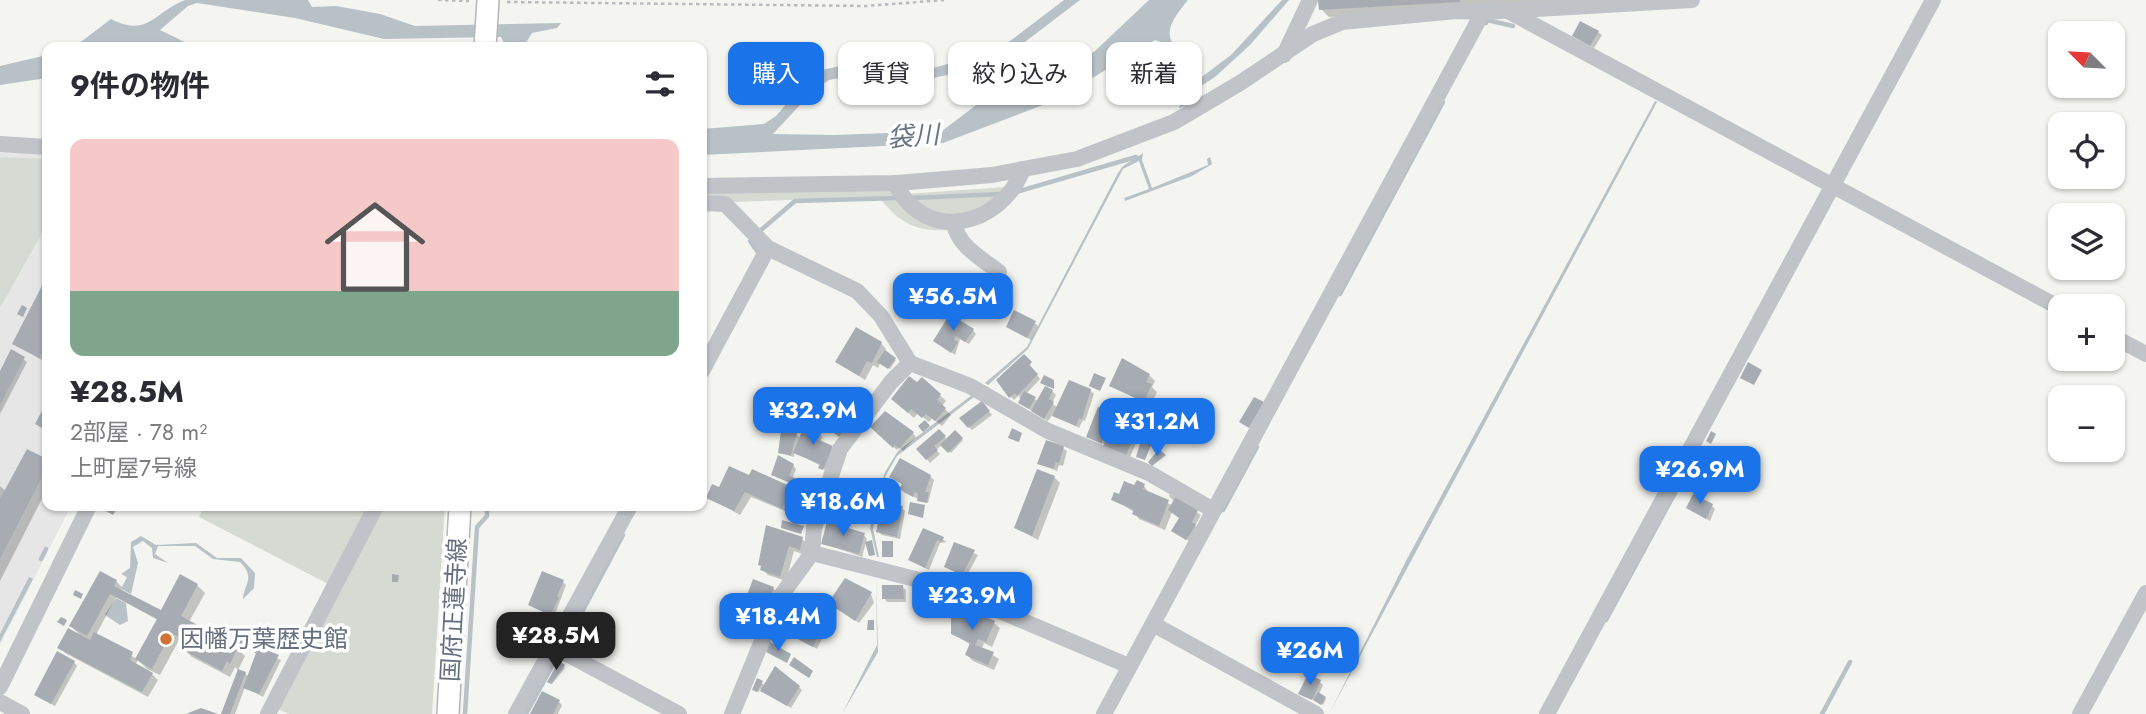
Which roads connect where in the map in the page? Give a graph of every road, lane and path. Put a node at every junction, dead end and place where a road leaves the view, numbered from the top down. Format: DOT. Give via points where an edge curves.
graph roads {
  1 [pos="438,0"];
  2 [pos="944,0"];
  3 [pos="1310,0"];
  4 [pos="1692,0"];
  5 [pos="1933,0"];
  6 [pos="488,5"];
  7 [pos="1506,10"];
  8 [pos="1483,12"];
  9 [pos="485,42"];
  10 [pos="1284,55"];
  11 [pos="0,144"];
  12 [pos="42,147"];
  13 [pos="1023,169"];
  14 [pos="895,183"];
  15 [pos="1831,185"];
  16 [pos="707,186"];
  17 [pos="707,203"];
  18 [pos="954,224"];
  19 [pos="768,248"];
  20 [pos="999,272"];
  21 [pos="2048,302"];
  22 [pos="2125,343"];
  23 [pos="2146,355"];
  24 [pos="707,362"];
  25 [pos="910,363"];
  26 [pos="1213,510"];
  27 [pos="87,511"];
  28 [pos="373,511"];
  29 [pos="460,511"];
  30 [pos="627,511"];
  31 [pos="811,553"];
  32 [pos="2146,593"];
  33 [pos="1153,624"];
  34 [pos="554,647"];
  35 [pos="1129,666"];
  36 [pos="0,687"];
  37 [pos="0,702"];
  38 [pos="22,714"];
  39 [pos="268,714"];
  40 [pos="448,714"];
  41 [pos="516,714"];
  42 [pos="679,714"];
  43 [pos="732,714"];
  44 [pos="1104,714"];
  45 [pos="1316,714"];
  46 [pos="1546,714"];
  47 [pos="2080,714"];
  1 -- 6 [label="path"];
  2 -- 6 [label="path" via="866,6"];
  3 -- 10 [label="street"];
  4 -- 7 [label="street"];
  5 -- 15 [label="street"];
  6 -- 9 [label="main road"];
  7 -- 8 [label="street"];
  7 -- 15 [label="street"];
  8 -- 10 [label="street" via="1342,22 1313,34"];
  8 -- 26 [label="street"];
  10 -- 13 [label="street" via="1174,122 1077,159"];
  11 -- 12 [label="street"];
  13 -- 14 [label="street"];
  13 -- 18 [label="street" via="1016,188 992,211"];
  14 -- 16 [label="street"];
  14 -- 18 [label="street" via="903,198 923,214"];
  15 -- 21 [label="street"];
  15 -- 46 [label="street"];
  17 -- 19 [label="street" via="725,204"];
  18 -- 20 [label="street" via="966,248"];
  19 -- 24 [label="street"];
  19 -- 25 [label="street" via="856,291 881,316"];
  22 -- 23 [label="street"];
  25 -- 26 [label="street" via="970,386 1048,430 1149,473"];
  25 -- 31 [label="street" via="840,449 814,528"];
  26 -- 33 [label="street"];
  27 -- 36 [label="street"];
  28 -- 39 [label="street"];
  29 -- 40 [label="main road, 国府正蓮寺線"];
  30 -- 34 [label="street"];
  31 -- 35 [label="street" via="939,585"];
  31 -- 43 [label="street" via="780,597"];
  32 -- 47 [label="street"];
  33 -- 35 [label="street"];
  33 -- 45 [label="street"];
  34 -- 41 [label="street"];
  34 -- 42 [label="street"];
  35 -- 44 [label="street"];
  37 -- 38 [label="street"];
}
